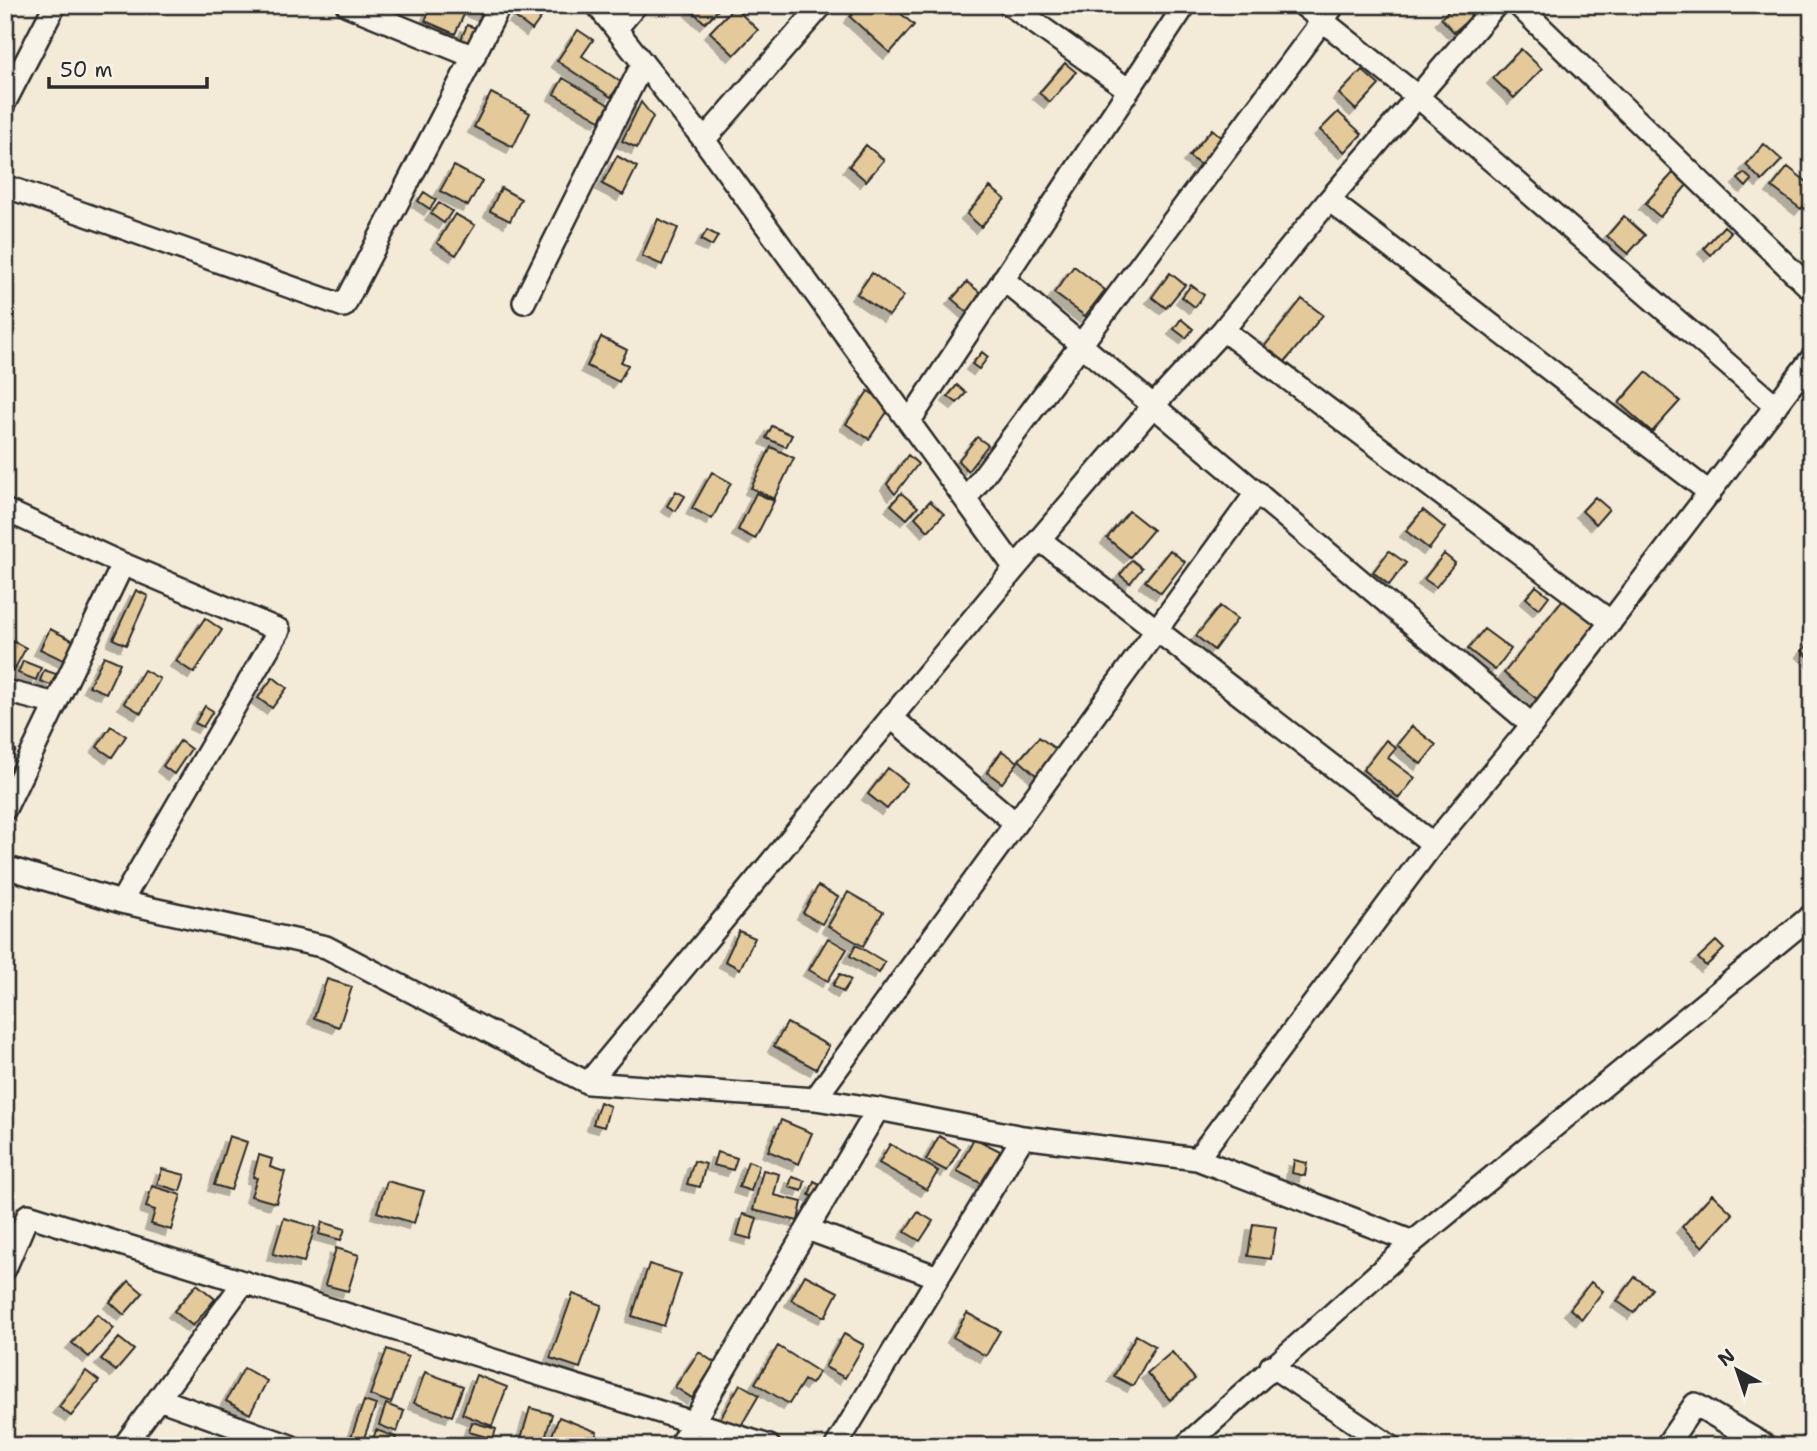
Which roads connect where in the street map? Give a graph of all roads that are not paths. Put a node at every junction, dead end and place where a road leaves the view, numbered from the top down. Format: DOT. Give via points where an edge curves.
graph roads {
  1 [pos="55,5"];
  2 [pos="346,5"];
  3 [pos="500,5"];
  4 [pos="597,5"];
  5 [pos="636,5"];
  6 [pos="822,5"];
  7 [pos="1010,5"];
  8 [pos="1185,5"];
  9 [pos="1303,5"];
  10 [pos="1496,5"];
  11 [pos="1518,5"];
  12 [pos="1329,13"];
  13 [pos="616,29"];
  14 [pos="474,57"];
  15 [pos="643,63"];
  16 [pos="1129,90"];
  17 [pos="1418,97"];
  18 [pos="5,102"];
  19 [pos="704,140"];
  20 [pos="5,186"];
  21 [pos="1329,200"];
  22 [pos="1003,279"];
  23 [pos="1812,290"];
  24 [pos="524,303"];
  25 [pos="1223,330"];
  26 [pos="1082,345"];
  27 [pos="1812,358"];
  28 [pos="1154,405"];
  29 [pos="1776,406"];
  30 [pos="909,422"];
  31 [pos="1257,492"];
  32 [pos="1710,493"];
  33 [pos="966,499"];
  34 [pos="5,510"];
  35 [pos="1040,539"];
  36 [pos="123,564"];
  37 [pos="1015,568"];
  38 [pos="1611,622"];
  39 [pos="1156,629"];
  40 [pos="5,691"];
  41 [pos="56,704"];
  42 [pos="891,717"];
  43 [pos="1532,725"];
  44 [pos="5,810"];
  45 [pos="1015,823"];
  46 [pos="1433,844"];
  47 [pos="5,867"];
  48 [pos="121,902"];
  49 [pos="1812,915"];
  50 [pos="588,1083"];
  51 [pos="815,1099"];
  52 [pos="878,1109"];
  53 [pos="1023,1137"];
  54 [pos="1197,1159"];
  55 [pos="807,1229"];
  56 [pos="1413,1242"];
  57 [pos="5,1269"];
  58 [pos="938,1277"];
  59 [pos="244,1282"];
  60 [pos="1271,1366"];
  61 [pos="159,1399"];
  62 [pos="693,1423"];
  63 [pos="124,1446"];
  64 [pos="290,1446"];
  65 [pos="679,1446"];
  66 [pos="769,1446"];
  67 [pos="836,1446"];
  68 [pos="1185,1446"];
  69 [pos="1390,1446"];
  70 [pos="1667,1446"];
  71 [pos="1766,1446"];
  1 -- 18 [label="street"];
  2 -- 14 [label="street"];
  3 -- 14 [label="street"];
  4 -- 13 [label="street"];
  5 -- 13 [label="street"];
  6 -- 19 [label="street"];
  7 -- 16 [label="street"];
  8 -- 16 [label="street"];
  9 -- 12 [label="street"];
  10 -- 17 [label="street"];
  11 -- 23 [label="street"];
  12 -- 17 [label="street"];
  12 -- 26 [label="street"];
  13 -- 15 [label="street"];
  14 -- 20 [label="street" via="344,306"];
  15 -- 19 [label="street"];
  15 -- 24 [label="street"];
  16 -- 22 [label="street"];
  17 -- 21 [label="street"];
  17 -- 29 [label="street"];
  19 -- 30 [label="street"];
  21 -- 25 [label="street"];
  21 -- 32 [label="street"];
  22 -- 26 [label="street"];
  22 -- 30 [label="street"];
  25 -- 28 [label="street"];
  25 -- 38 [label="street"];
  26 -- 28 [label="street"];
  26 -- 33 [label="street"];
  27 -- 29 [label="street"];
  28 -- 31 [label="street"];
  28 -- 35 [label="street"];
  29 -- 32 [label="street"];
  30 -- 33 [label="street"];
  31 -- 39 [label="street"];
  31 -- 43 [label="street"];
  32 -- 38 [label="street"];
  33 -- 37 [label="street"];
  34 -- 36 [label="street"];
  35 -- 37 [label="street"];
  35 -- 39 [label="street"];
  36 -- 41 [label="street"];
  36 -- 48 [label="street" via="279,630"];
  37 -- 42 [label="street"];
  38 -- 43 [label="street"];
  39 -- 45 [label="street"];
  39 -- 46 [label="street"];
  40 -- 41 [label="street"];
  41 -- 44 [label="street"];
  42 -- 45 [label="street"];
  42 -- 50 [label="street"];
  43 -- 46 [label="street"];
  45 -- 51 [label="street"];
  46 -- 54 [label="street"];
  47 -- 48 [label="street"];
  48 -- 50 [label="street" via="326,947"];
  49 -- 56 [label="street"];
  50 -- 51 [label="street"];
  51 -- 52 [label="street"];
  52 -- 53 [label="street"];
  52 -- 55 [label="street"];
  53 -- 54 [label="street"];
  53 -- 58 [label="street"];
  54 -- 56 [label="street"];
  55 -- 58 [label="street"];
  55 -- 62 [label="street"];
  56 -- 60 [label="street"];
  57 -- 59 [label="street" via="28,1215"];
  58 -- 67 [label="street"];
  59 -- 61 [label="street"];
  59 -- 62 [label="street"];
  60 -- 68 [label="street"];
  60 -- 69 [label="street"];
  61 -- 63 [label="street"];
  61 -- 64 [label="street"];
  62 -- 65 [label="street"];
  62 -- 66 [label="street"];
  70 -- 71 [label="street" via="1695,1404"];
}
